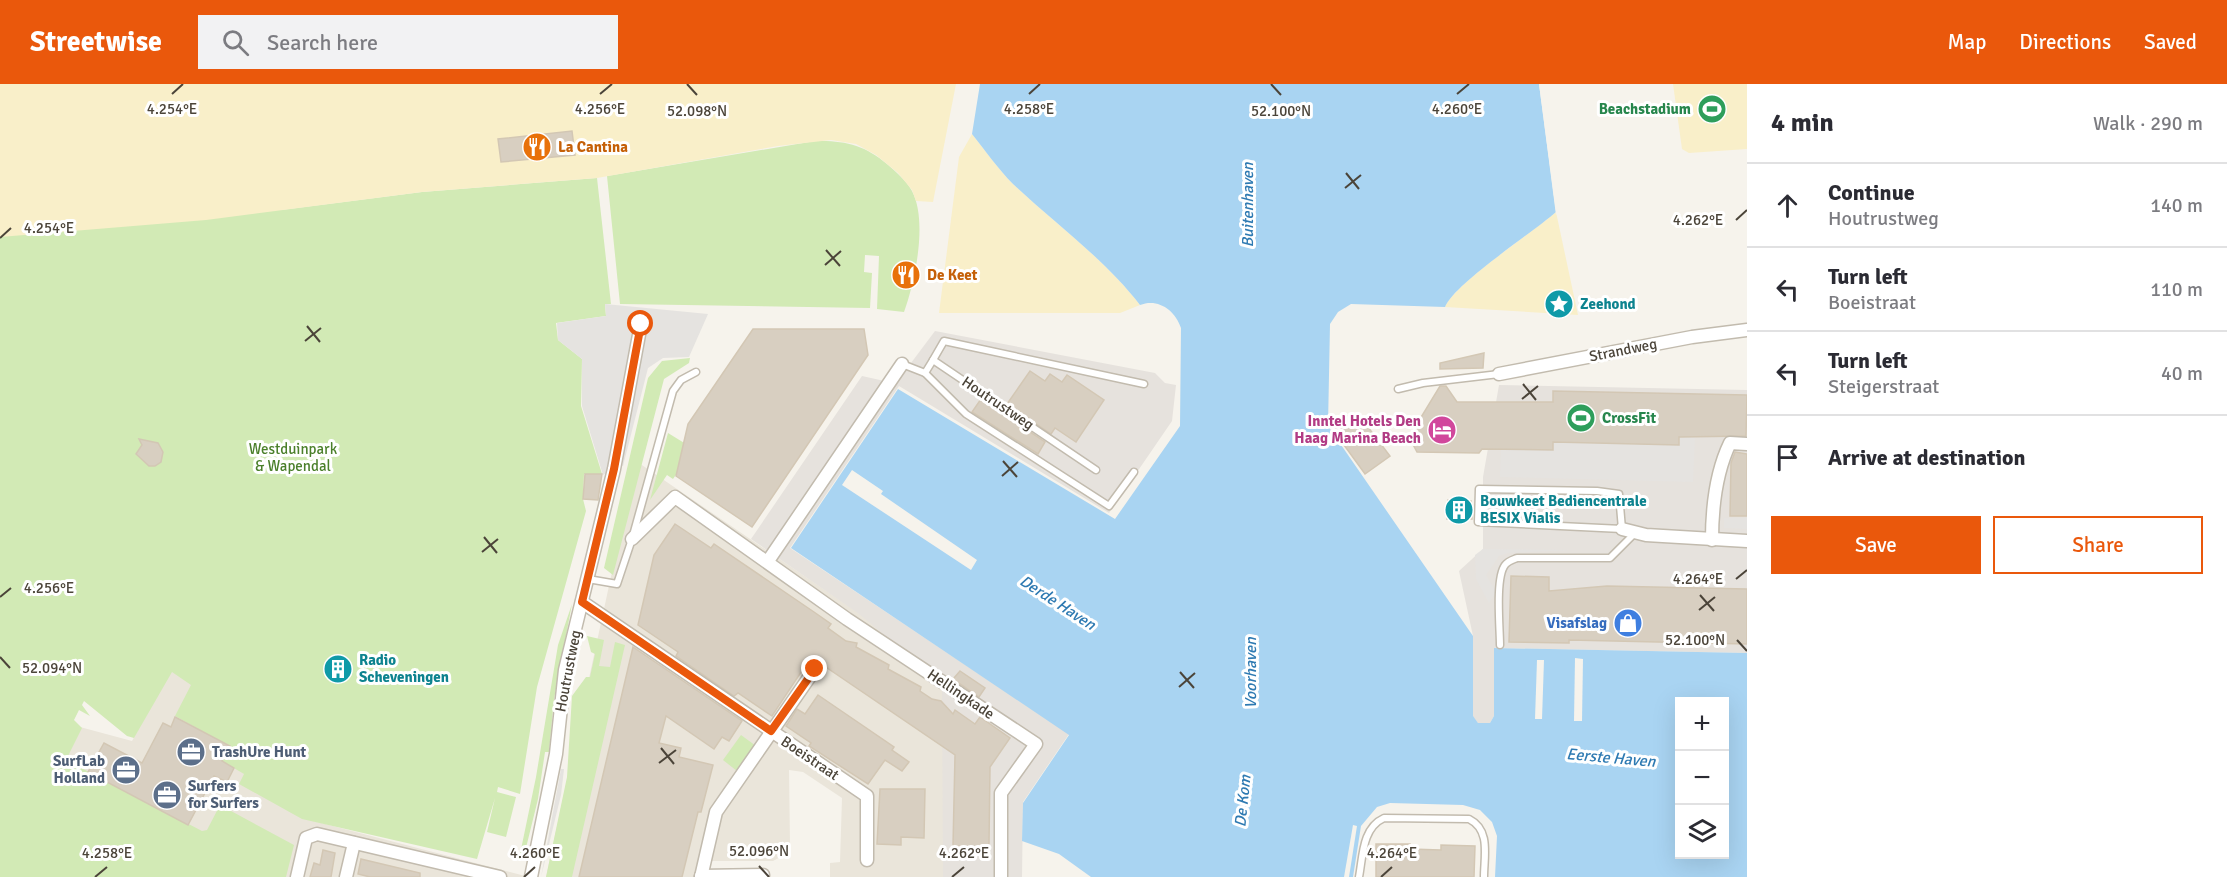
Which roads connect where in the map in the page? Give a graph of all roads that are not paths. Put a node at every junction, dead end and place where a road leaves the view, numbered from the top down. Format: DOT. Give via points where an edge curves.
graph roads {
  1 [pos="641,324"];
  2 [pos="1747,330"];
  3 [pos="933,360"];
  4 [pos="902,364"];
  5 [pos="696,372"];
  6 [pos="925,373"];
  7 [pos="1499,374"];
  8 [pos="1143,384"];
  9 [pos="1398,389"];
  10 [pos="1747,444"];
  11 [pos="1096,470"];
  12 [pos="1134,472"];
  13 [pos="1622,530"];
  14 [pos="1635,533"];
  15 [pos="632,539"];
  16 [pos="1712,540"];
  17 [pos="1747,541"];
  18 [pos="768,561"];
  19 [pos="588,579"];
  20 [pos="582,602"];
  21 [pos="1500,645"];
  22 [pos="815,669"];
  23 [pos="771,731"];
  24 [pos="354,843"];
  25 [pos="867,860"];
  26 [pos="757,876"];
  27 [pos="297,877"];
  28 [pos="346,877"];
  29 [pos="500,877"];
  30 [pos="531,877"];
  31 [pos="701,877"];
  32 [pos="1001,877"];
  33 [pos="1359,877"];
  34 [pos="1484,877"];
  1 -- 19 [label="street, Houtrustweg" via="616,462"];
  2 -- 7 [label="street, Strandweg"];
  3 -- 6 [label="lane"];
  3 -- 8 [label="lane" via="944,341"];
  3 -- 11 [label="lane, Houtrustweg"];
  4 -- 6 [label="lane"];
  4 -- 18 [label="street"];
  5 -- 15 [label="lane" via="681,380 673,391"];
  6 -- 12 [label="lane" via="966,414 1109,506"];
  7 -- 9 [label="lane"];
  10 -- 16 [label="street" via="1730,444 1724,456 1712,517"];
  13 -- 13 [label="lane" via="1619,494 1479,489 1478,522"];
  13 -- 14 [label="street"];
  14 -- 16 [label="street"];
  14 -- 21 [label="lane" via="1610,558 1510,561 1500,579"];
  15 -- 18 [label="street, Hellingkade" via="675,497"];
  15 -- 19 [label="lane" via="617,584"];
  16 -- 17 [label="street"];
  18 -- 32 [label="street, Hellingkade" via="847,619 1036,744 1001,793"];
  19 -- 20 [label="street, Houtrustweg"];
  20 -- 23 [label="street, Boeistraat"];
  20 -- 30 [label="street, Houtrustweg" via="565,670 556,754"];
  22 -- 23 [label="street"];
  23 -- 25 [label="street, Boeistraat" via="867,796"];
  23 -- 31 [label="street" via="716,812"];
  24 -- 27 [label="street" via="317,834 306,838"];
  24 -- 28 [label="street"];
  24 -- 29 [label="street"];
  26 -- 31 [label="street"];
  33 -- 34 [label="lane" via="1371,827 1384,818 1405,818 1475,822 1484,833"];
}
